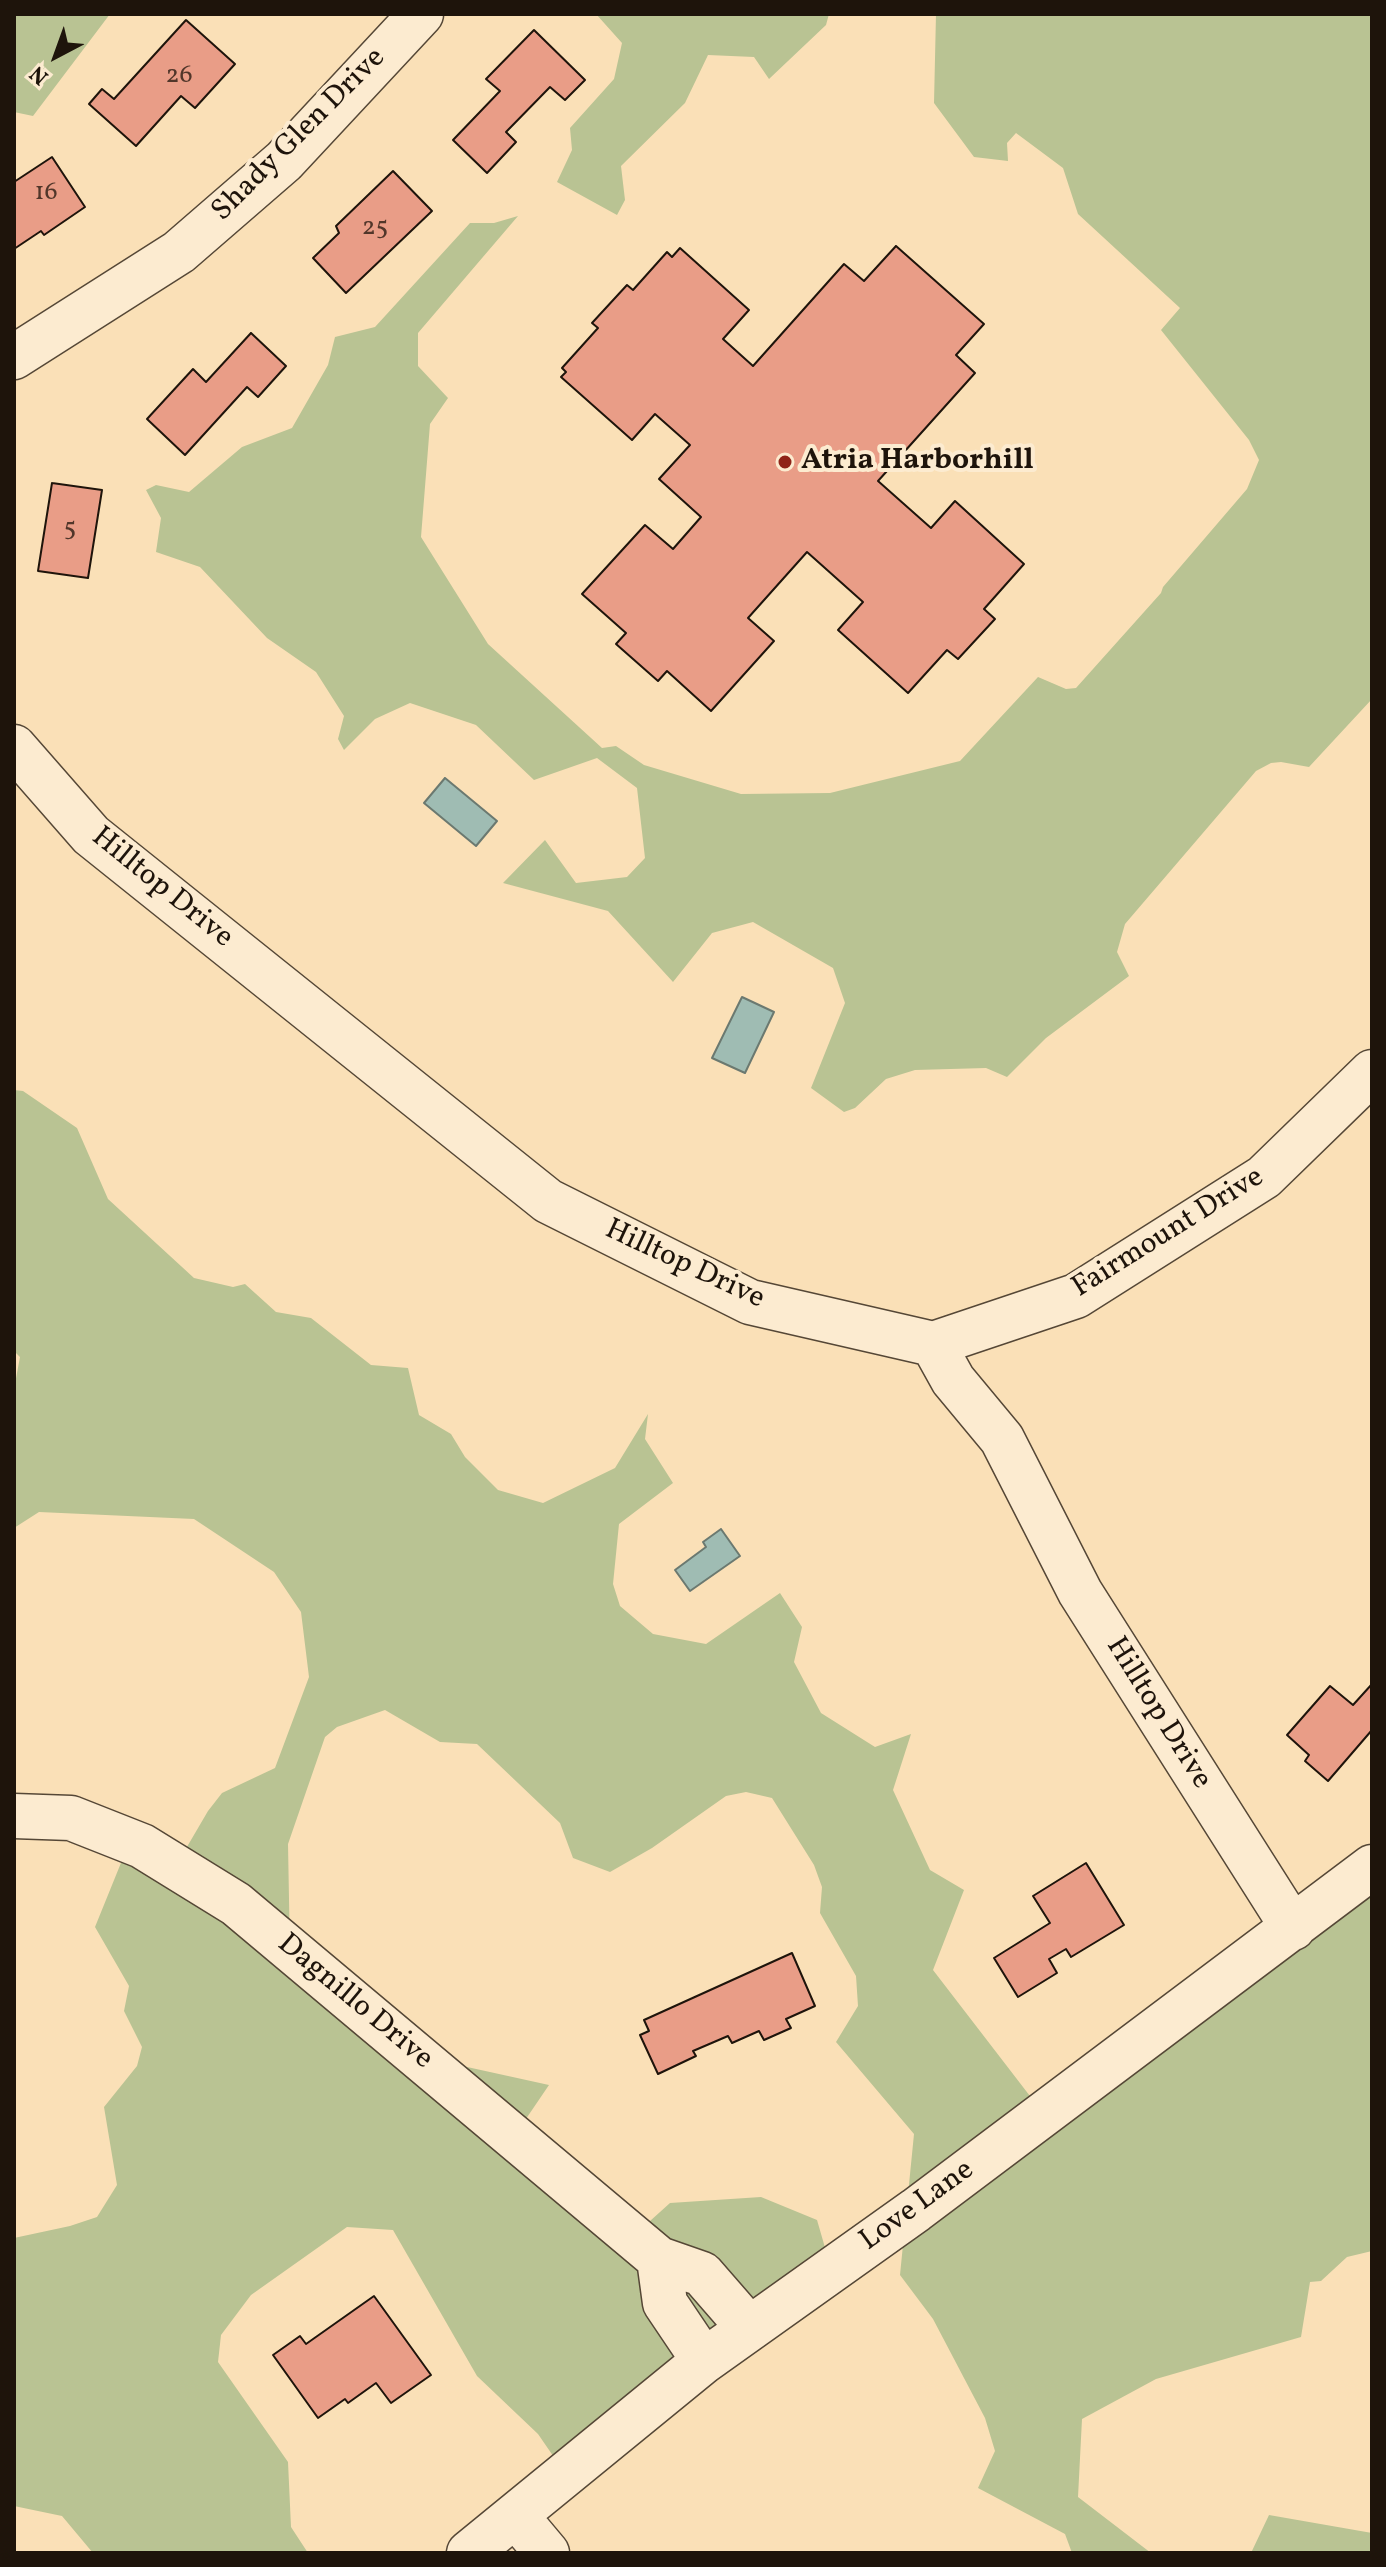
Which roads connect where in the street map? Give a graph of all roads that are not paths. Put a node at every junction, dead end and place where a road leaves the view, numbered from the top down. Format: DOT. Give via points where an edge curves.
graph roads {
  1 [pos="421,14"];
  2 [pos="14,357"];
  3 [pos="14,747"];
  4 [pos="1372,1072"];
  5 [pos="933,1344"];
  6 [pos="14,1816"];
  7 [pos="1372,1867"];
  8 [pos="1293,1928"];
  9 [pos="659,2259"];
  10 [pos="749,2328"];
  11 [pos="704,2361"];
  12 [pos="516,2516"];
  13 [pos="469,2553"];
  14 [pos="547,2553"];
  1 -- 2 [label="street, Shady Glen Drive" via="284,161 179,252"];
  3 -- 5 [label="street, Hilltop Drive" via="91,835 548,1201 750,1302"];
  4 -- 5 [label="street, Fairmount Drive" via="1264,1177 1076,1296"];
  5 -- 8 [label="street, Hilltop Drive" via="953,1380 1002,1439 1080,1592"];
  6 -- 9 [label="street, Dagnillo Drive" via="71,1818 142,1846 236,1904"];
  7 -- 8 [label="street, Love Lane"];
  8 -- 10 [label="street, Love Lane"];
  9 -- 10 [label="street, Dagnillo Drive" via="702,2274"];
  9 -- 11 [label="street" via="665,2303"];
  10 -- 11 [label="street, Love Lane"];
  11 -- 12 [label="street, Love Lane"];
  12 -- 13 [label="street, Love Lane"];
  12 -- 14 [label="street"];
}
